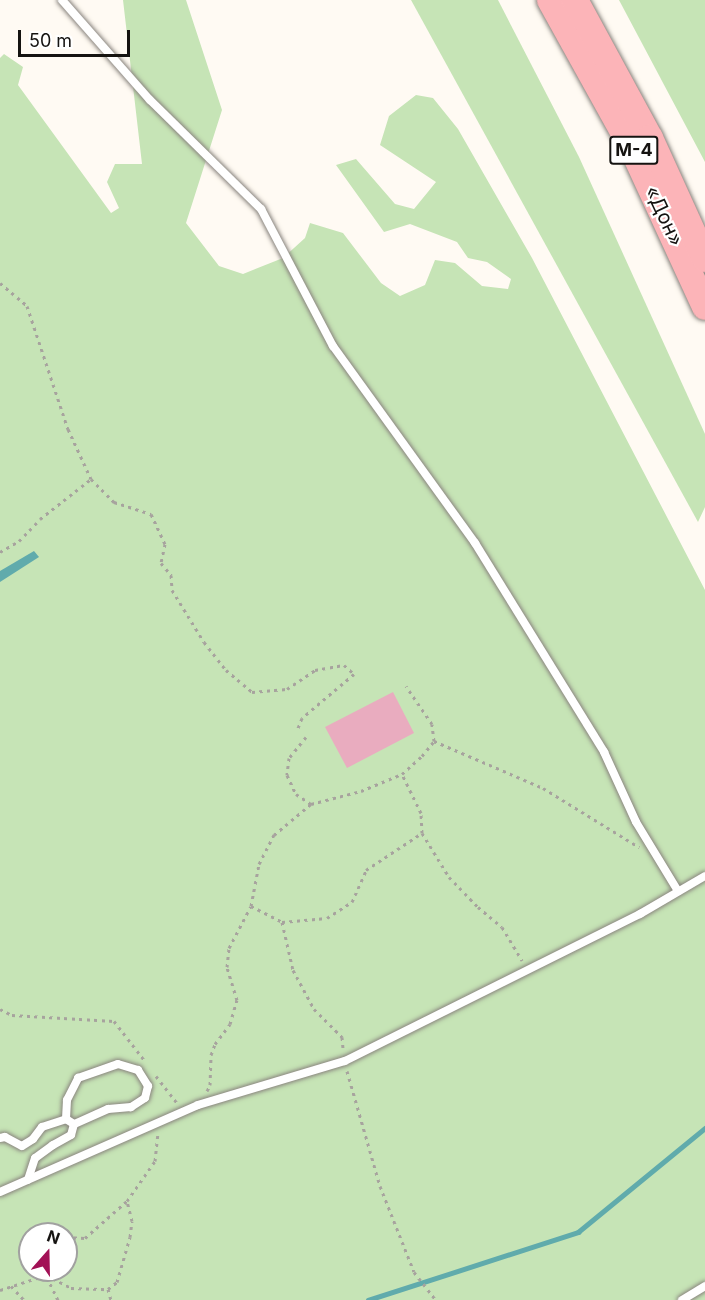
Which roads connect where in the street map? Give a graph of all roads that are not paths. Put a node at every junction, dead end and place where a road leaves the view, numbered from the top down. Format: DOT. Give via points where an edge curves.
graph roads {
  1 [pos="62,0"];
  2 [pos="550,0"];
  3 [pos="575,0"];
  4 [pos="705,259"];
  5 [pos="705,307"];
  6 [pos="705,876"];
  7 [pos="678,891"];
  8 [pos="66,1119"];
  9 [pos="74,1124"];
  10 [pos="0,1138"];
  11 [pos="28,1180"];
  12 [pos="0,1192"];
  13 [pos="705,1286"];
  14 [pos="682,1300"];
  1 -- 7 [label="lane" via="150,100 261,209 333,346 475,543 604,752 636,822"];
  2 -- 5 [label="highway, «Дон» / М-4" via="631,146"];
  3 -- 4 [label="highway, «Дон» / М-4" via="650,138"];
  6 -- 7 [label="lane"];
  7 -- 11 [label="lane" via="345,1061 198,1105"];
  8 -- 9 [label="lane"];
  8 -- 9 [label="lane" via="66,1100 78,1078 118,1065 138,1070 148,1086 145,1098 132,1107 108,1109"];
  8 -- 10 [label="lane" via="42,1126 22,1146"];
  9 -- 11 [label="lane" via="71,1135 35,1158"];
  11 -- 12 [label="lane"];
  13 -- 14 [label="lane"];
}
